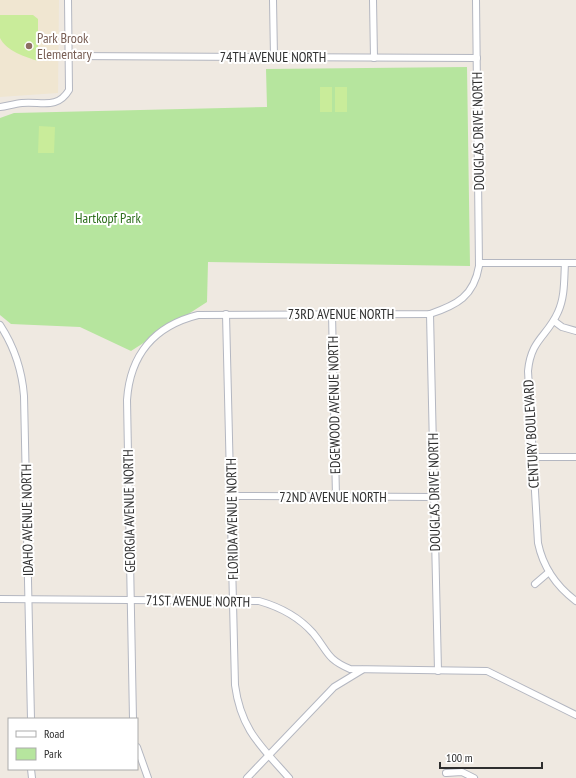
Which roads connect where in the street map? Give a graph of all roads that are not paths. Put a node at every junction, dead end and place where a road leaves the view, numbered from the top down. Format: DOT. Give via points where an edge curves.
graph roads {
  1 [pos="68,0"];
  2 [pos="273,0"];
  3 [pos="373,0"];
  4 [pos="476,0"];
  5 [pos="69,56"];
  6 [pos="274,57"];
  7 [pos="374,58"];
  8 [pos="477,58"];
  9 [pos="0,108"];
  10 [pos="479,263"];
  11 [pos="565,263"];
  12 [pos="576,263"];
  13 [pos="226,314"];
  14 [pos="332,314"];
  15 [pos="430,314"];
  16 [pos="554,321"];
  17 [pos="0,325"];
  18 [pos="576,331"];
  19 [pos="127,400"];
  20 [pos="533,457"];
  21 [pos="576,457"];
  22 [pos="232,496"];
  23 [pos="336,497"];
  24 [pos="434,497"];
  25 [pos="549,572"];
  26 [pos="535,584"];
  27 [pos="0,599"];
  28 [pos="29,599"];
  29 [pos="131,600"];
  30 [pos="234,600"];
  31 [pos="576,601"];
  32 [pos="362,670"];
  33 [pos="438,671"];
  34 [pos="576,715"];
  35 [pos="31,718"];
  36 [pos="133,718"];
  37 [pos="138,750"];
  38 [pos="270,756"];
  39 [pos="446,773"];
  40 [pos="148,778"];
  41 [pos="247,778"];
  42 [pos="289,778"];
  43 [pos="474,778"];
  1 -- 5 [label="street"];
  2 -- 6 [label="street"];
  3 -- 7 [label="street"];
  4 -- 8 [label="street, DOUGLAS DRIVE NORTH"];
  5 -- 6 [label="street, 74TH AVENUE NORTH"];
  5 -- 9 [label="street" via="69,90 65,98 53,104 22,103"];
  6 -- 7 [label="street, 74TH AVENUE NORTH"];
  7 -- 8 [label="street, 74TH AVENUE NORTH"];
  8 -- 10 [label="street, DOUGLAS DRIVE NORTH"];
  10 -- 11 [label="street"];
  10 -- 15 [label="street, 73RD AVENUE NORTH" via="477,277 466,296"];
  11 -- 12 [label="street"];
  11 -- 16 [label="street, CENTURY BOULEVARD" via="563,299"];
  13 -- 14 [label="street, 73RD AVENUE NORTH"];
  13 -- 19 [label="street, 73RD AVENUE NORTH" via="183,318 158,334 147,344 132,370"];
  13 -- 22 [label="street, FLORIDA AVENUE NORTH"];
  14 -- 15 [label="street, 73RD AVENUE NORTH"];
  14 -- 23 [label="street, EDGEWOOD AVENUE NORTH"];
  15 -- 24 [label="street, DOUGLAS DRIVE NORTH"];
  16 -- 18 [label="street" via="562,327"];
  16 -- 20 [label="street, CENTURY BOULEVARD" via="538,339 529,360"];
  17 -- 28 [label="street, IDAHO AVENUE NORTH" via="14,351 22,376"];
  19 -- 29 [label="street, GEORGIA AVENUE NORTH"];
  20 -- 21 [label="street"];
  20 -- 25 [label="street, CENTURY BOULEVARD" via="538,543"];
  22 -- 23 [label="street, 72ND AVENUE NORTH"];
  22 -- 30 [label="street, FLORIDA AVENUE NORTH"];
  23 -- 24 [label="street, 72ND AVENUE NORTH"];
  24 -- 33 [label="street, DOUGLAS DRIVE NORTH"];
  25 -- 26 [label="street"];
  25 -- 31 [label="street, CENTURY BOULEVARD" via="566,594"];
  27 -- 28 [label="street, 71ST AVENUE NORTH"];
  28 -- 29 [label="street, 71ST AVENUE NORTH"];
  28 -- 35 [label="street, IDAHO AVENUE NORTH"];
  29 -- 30 [label="street, 71ST AVENUE NORTH"];
  29 -- 36 [label="street, GEORGIA AVENUE NORTH"];
  30 -- 32 [label="street, 71ST AVENUE NORTH" via="260,602 290,613 314,634 329,658 350,669"];
  30 -- 38 [label="street, FLORIDA AVENUE NORTH" via="237,700 248,728"];
  32 -- 33 [label="street, 71ST AVENUE NORTH"];
  32 -- 38 [label="street" via="334,687"];
  33 -- 34 [label="street, 71ST AVENUE NORTH" via="487,671"];
  37 -- 40 [label="street"];
  38 -- 41 [label="street"];
  38 -- 42 [label="street"];
  39 -- 43 [label="street" via="462,772"];
}
